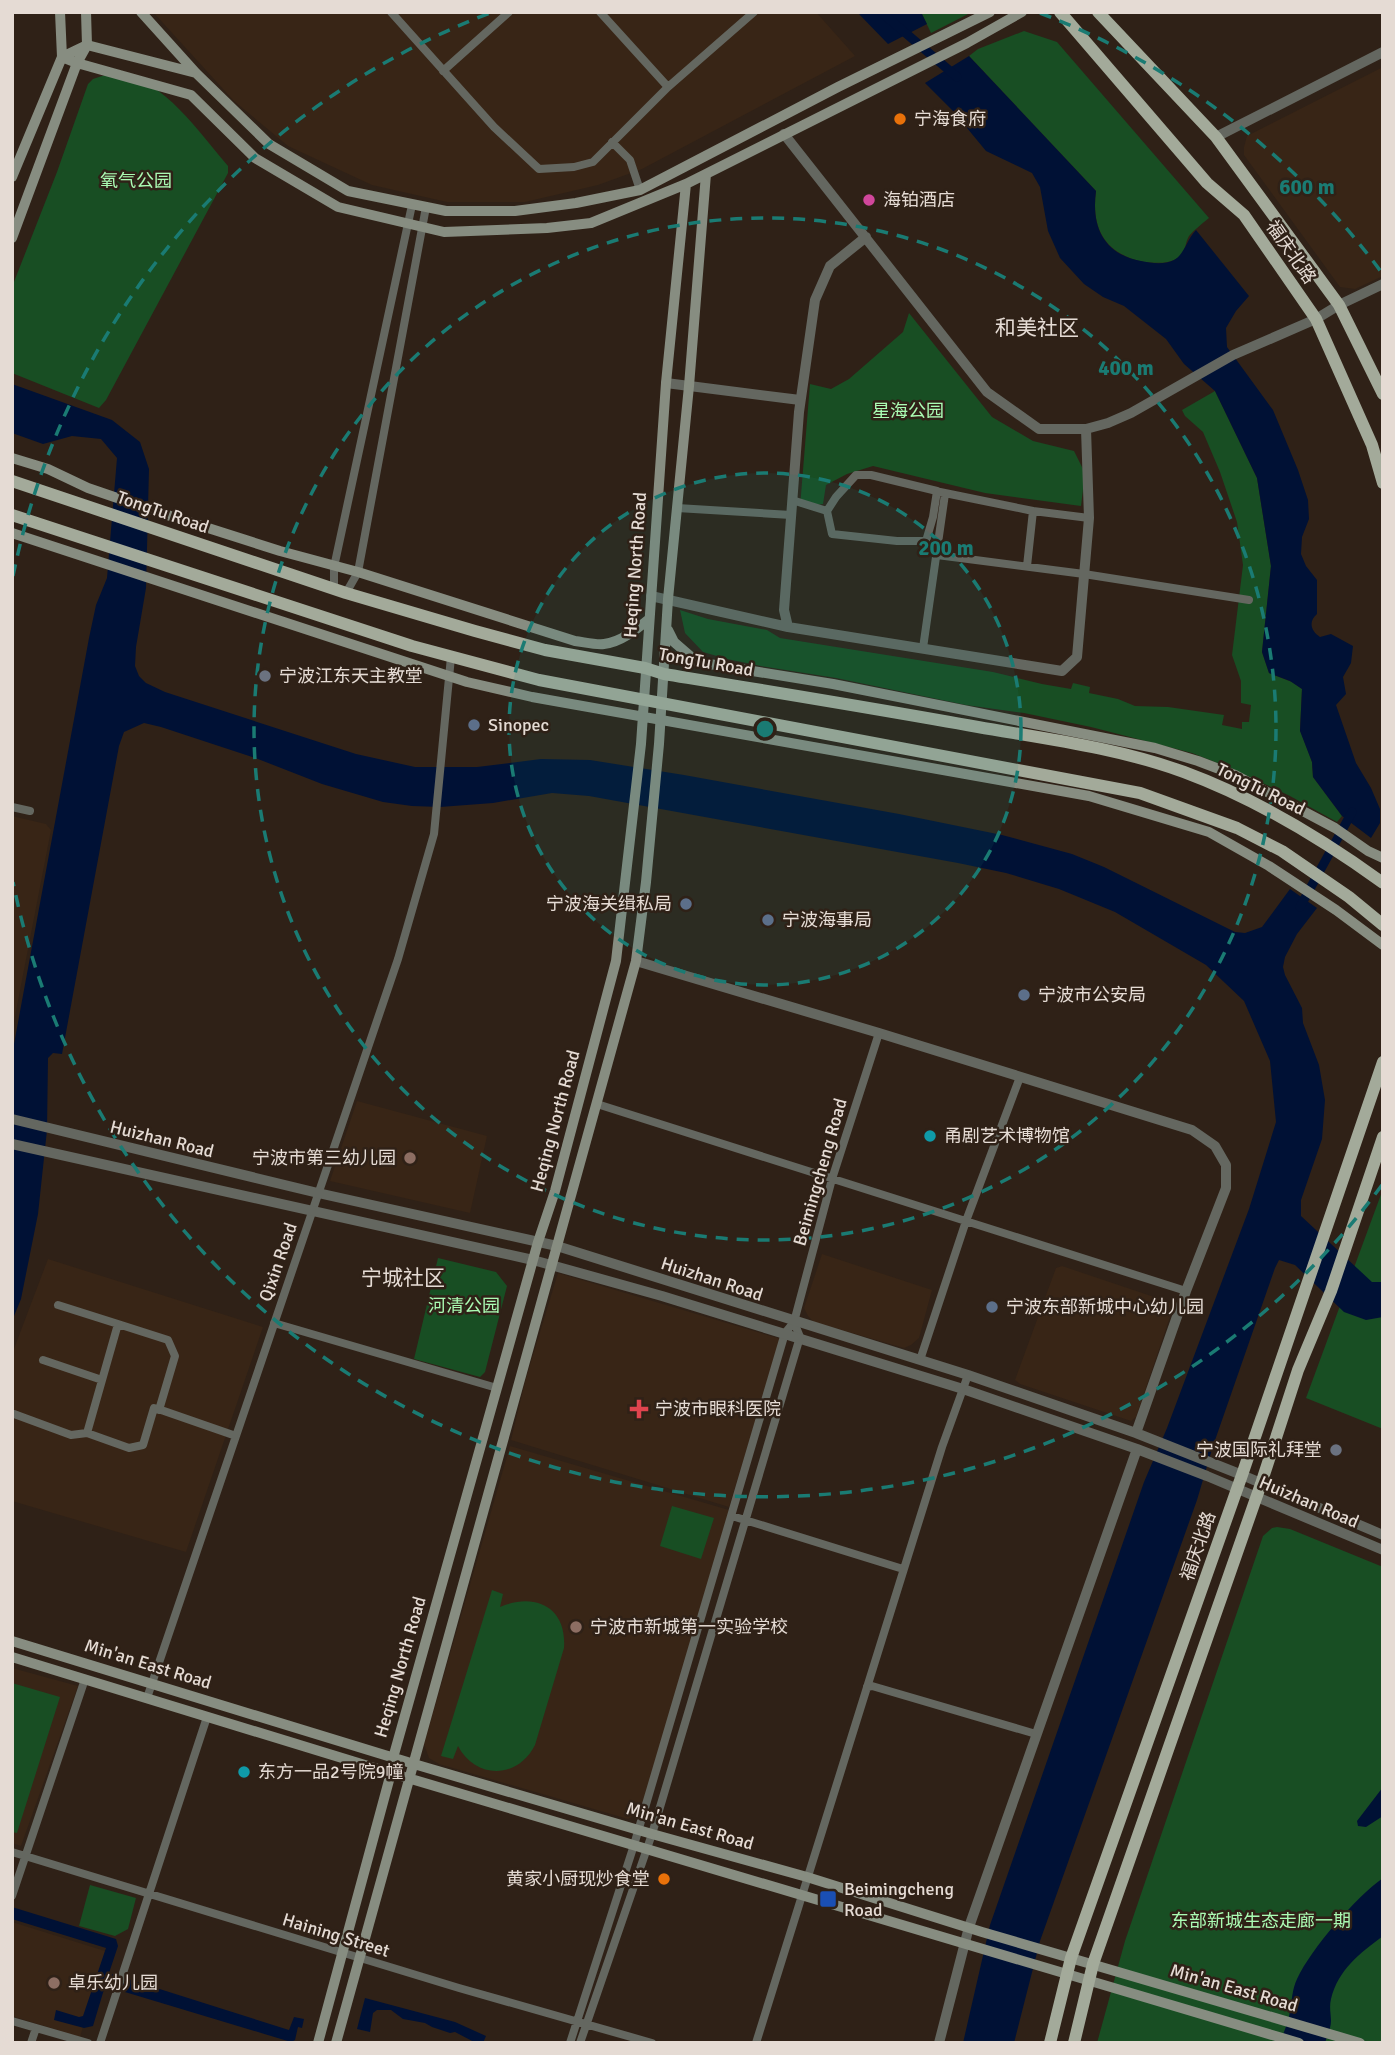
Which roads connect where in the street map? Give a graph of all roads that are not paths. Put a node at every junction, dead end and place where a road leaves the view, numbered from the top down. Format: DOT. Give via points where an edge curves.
graph roads {
  1 [pos="60,12"];
  2 [pos="86,12"];
  3 [pos="141,12"];
  4 [pos="391,12"];
  5 [pos="509,12"];
  6 [pos="600,12"];
  7 [pos="754,12"];
  8 [pos="990,12"];
  9 [pos="1022,12"];
  10 [pos="1060,12"];
  11 [pos="1098,12"];
  12 [pos="87,45"];
  13 [pos="1383,52"];
  14 [pos="61,57"];
  15 [pos="77,63"];
  16 [pos="443,71"];
  17 [pos="196,73"];
  18 [pos="668,87"];
  19 [pos="784,134"];
  20 [pos="1216,137"];
  21 [pos="612,142"];
  22 [pos="706,174"];
  23 [pos="12,177"];
  24 [pos="686,184"];
  25 [pos="640,190"];
  26 [pos="412,205"];
  27 [pos="426,207"];
  28 [pos="408,224"];
  29 [pos="422,227"];
  30 [pos="866,237"];
  31 [pos="12,238"];
  32 [pos="1383,284"];
  33 [pos="1339,305"];
  34 [pos="1317,319"];
  35 [pos="666,383"];
  36 [pos="689,386"];
  37 [pos="1383,394"];
  38 [pos="800,400"];
  39 [pos="1086,429"];
  40 [pos="12,458"];
  41 [pos="12,481"];
  42 [pos="1383,483"];
  43 [pos="941,493"];
  44 [pos="792,500"];
  45 [pos="677,508"];
  46 [pos="827,511"];
  47 [pos="1033,511"];
  48 [pos="12,515"];
  49 [pos="791,515"];
  50 [pos="1089,518"];
  51 [pos="12,533"];
  52 [pos="937,555"];
  53 [pos="334,566"];
  54 [pos="1027,566"];
  55 [pos="358,572"];
  56 [pos="1084,574"];
  57 [pos="340,591"];
  58 [pos="651,596"];
  59 [pos="668,599"];
  60 [pos="1249,600"];
  61 [pos="649,619"];
  62 [pos="788,626"];
  63 [pos="666,627"];
  64 [pos="923,648"];
  65 [pos="452,657"];
  66 [pos="645,668"];
  67 [pos="664,674"];
  68 [pos="448,676"];
  69 [pos="643,700"];
  70 [pos="662,704"];
  71 [pos="642,717"];
  72 [pos="661,720"];
  73 [pos="12,807"];
  74 [pos="30,811"];
  75 [pos="1383,858"];
  76 [pos="1383,883"];
  77 [pos="1383,925"];
  78 [pos="1383,945"];
  79 [pos="636,961"];
  80 [pos="879,1033"];
  81 [pos="1383,1062"];
  82 [pos="1020,1077"];
  83 [pos="597,1104"];
  84 [pos="12,1119"];
  85 [pos="1383,1137"];
  86 [pos="12,1144"];
  87 [pos="832,1179"];
  88 [pos="318,1193"];
  89 [pos="312,1210"];
  90 [pos="966,1222"];
  91 [pos="538,1242"];
  92 [pos="557,1246"];
  93 [pos="533,1260"];
  94 [pos="552,1265"];
  95 [pos="1186,1291"];
  96 [pos="58,1305"];
  97 [pos="794,1322"];
  98 [pos="274,1323"];
  99 [pos="118,1324"];
  100 [pos="785,1333"];
  101 [pos="800,1337"];
  102 [pos="43,1360"];
  103 [pos="920,1360"];
  104 [pos="968,1375"];
  105 [pos="102,1380"];
  106 [pos="497,1388"];
  107 [pos="963,1389"];
  108 [pos="159,1409"];
  109 [pos="14,1414"];
  110 [pos="87,1433"];
  111 [pos="1136,1433"];
  112 [pos="236,1436"];
  113 [pos="1137,1449"];
  114 [pos="1242,1475"];
  115 [pos="1237,1489"];
  116 [pos="1258,1490"];
  117 [pos="732,1516"];
  118 [pos="744,1520"];
  119 [pos="1383,1535"];
  120 [pos="1383,1550"];
  121 [pos="903,1569"];
  122 [pos="12,1642"];
  123 [pos="12,1657"];
  124 [pos="85,1679"];
  125 [pos="152,1684"];
  126 [pos="867,1687"];
  127 [pos="147,1698"];
  128 [pos="207,1717"];
  129 [pos="1035,1734"];
  130 [pos="393,1758"];
  131 [pos="414,1764"];
  132 [pos="391,1773"];
  133 [pos="410,1779"];
  134 [pos="639,1830"];
  135 [pos="652,1834"];
  136 [pos="634,1845"];
  137 [pos="647,1849"];
  138 [pos="12,1852"];
  139 [pos="26,1856"];
  140 [pos="807,1877"];
  141 [pos="150,1894"];
  142 [pos="801,1895"];
  143 [pos="12,1896"];
  144 [pos="969,1927"];
  145 [pos="964,1944"];
  146 [pos="342,1953"];
  147 [pos="360,1958"];
  148 [pos="1071,1958"];
  149 [pos="1093,1964"];
  150 [pos="1068,1974"];
  151 [pos="1089,1980"];
  152 [pos="12,2021"];
  153 [pos="581,2023"];
  154 [pos="36,2028"];
  155 [pos="1356,2042"];
  156 [pos="31,2043"];
  157 [pos="88,2043"];
  158 [pos="100,2043"];
  159 [pos="318,2043"];
  160 [pos="336,2043"];
  161 [pos="570,2043"];
  162 [pos="580,2043"];
  163 [pos="652,2043"];
  164 [pos="756,2043"];
  165 [pos="939,2043"];
  166 [pos="1050,2043"];
  167 [pos="1074,2043"];
  168 [pos="1299,2043"];
  1 -- 14 [label="main road"];
  2 -- 12 [label="main road"];
  3 -- 17 [label="main road"];
  4 -- 16 [label="street"];
  5 -- 16 [label="street"];
  6 -- 18 [label="street"];
  7 -- 18 [label="street"];
  8 -- 25 [label="main road"];
  9 -- 19 [label="main road"];
  10 -- 34 [label="main road, 福庆北路" via="1207,183 1244,215"];
  11 -- 20 [label="main road, 福庆北路"];
  12 -- 14 [label="main road"];
  12 -- 15 [label="main road"];
  12 -- 17 [label="main road"];
  13 -- 20 [label="street"];
  14 -- 15 [label="main road"];
  14 -- 23 [label="main road"];
  15 -- 28 [label="main road" via="191,95 255,158 338,207"];
  15 -- 31 [label="main road"];
  16 -- 21 [label="street" via="539,169 593,162"];
  17 -- 26 [label="main road" via="269,144 348,191"];
  18 -- 21 [label="street"];
  19 -- 22 [label="main road"];
  19 -- 30 [label="street"];
  20 -- 33 [label="main road, 福庆北路"];
  21 -- 25 [label="street" via="630,160"];
  22 -- 24 [label="main road"];
  22 -- 36 [label="main road, Heqing North Road"];
  24 -- 29 [label="main road" via="591,223 444,232"];
  24 -- 35 [label="main road, Heqing North Road"];
  25 -- 27 [label="main road" via="515,211"];
  26 -- 27 [label="main road"];
  26 -- 28 [label="street"];
  27 -- 29 [label="street"];
  28 -- 29 [label="main road"];
  28 -- 53 [label="street"];
  29 -- 55 [label="street"];
  30 -- 38 [label="street" via="830,265 815,300"];
  30 -- 39 [label="street" via="987,392 1038,429"];
  32 -- 33 [label="street"];
  33 -- 34 [label="street"];
  33 -- 37 [label="main road, 福庆北路"];
  34 -- 39 [label="street" via="1233,355 1131,413"];
  34 -- 42 [label="main road, 福庆北路" via="1372,445"];
  35 -- 36 [label="street"];
  35 -- 58 [label="main road, Heqing North Road"];
  36 -- 38 [label="street"];
  36 -- 45 [label="main road, Heqing North Road"];
  38 -- 44 [label="street"];
  39 -- 50 [label="street"];
  40 -- 53 [label="main road" via="161,513"];
  41 -- 57 [label="main road, TongTu Road"];
  43 -- 46 [label="street" via="856,475"];
  43 -- 46 [label="street" via="926,541 832,534"];
  43 -- 47 [label="street"];
  43 -- 52 [label="street"];
  44 -- 46 [label="street"];
  44 -- 49 [label="street"];
  45 -- 49 [label="street"];
  45 -- 59 [label="main road, Heqing North Road"];
  47 -- 50 [label="street"];
  47 -- 54 [label="street"];
  48 -- 65 [label="main road"];
  49 -- 62 [label="street" via="784,610"];
  50 -- 56 [label="street"];
  51 -- 68 [label="main road"];
  52 -- 54 [label="street"];
  52 -- 64 [label="street"];
  53 -- 55 [label="main road"];
  53 -- 57 [label="street"];
  54 -- 56 [label="street"];
  55 -- 57 [label="street"];
  55 -- 61 [label="main road" via="575,641 604,644 635,631"];
  56 -- 60 [label="street"];
  56 -- 64 [label="street" via="1077,657 1062,671"];
  57 -- 66 [label="main road, TongTu Road" via="545,650"];
  58 -- 59 [label="street"];
  58 -- 61 [label="main road, Heqing North Road"];
  59 -- 62 [label="street"];
  59 -- 63 [label="main road, Heqing North Road"];
  61 -- 66 [label="main road, Heqing North Road"];
  62 -- 64 [label="street"];
  63 -- 67 [label="main road, Heqing North Road"];
  63 -- 75 [label="main road" via="674,642 697,662 833,684 1155,748 1198,761 1234,775"];
  65 -- 68 [label="street, Qixin Road"];
  65 -- 69 [label="main road"];
  66 -- 67 [label="main road, TongTu Road"];
  66 -- 69 [label="main road, Heqing North Road"];
  67 -- 70 [label="main road, Heqing North Road"];
  67 -- 76 [label="main road, TongTu Road" via="1037,737 1144,760 1261,805"];
  68 -- 71 [label="main road"];
  68 -- 88 [label="street, Qixin Road" via="434,834 398,958"];
  69 -- 70 [label="main road"];
  69 -- 71 [label="main road, Heqing North Road"];
  70 -- 72 [label="main road, Heqing North Road"];
  70 -- 77 [label="main road" via="1140,793 1237,828 1305,866"];
  71 -- 72 [label="main road"];
  71 -- 91 [label="main road, Heqing North Road" via="616,961"];
  72 -- 78 [label="main road" via="1090,796 1209,832 1294,882"];
  72 -- 79 [label="main road, Heqing North Road"];
  73 -- 74 [label="street"];
  79 -- 80 [label="street"];
  79 -- 83 [label="main road, Heqing North Road"];
  80 -- 82 [label="street"];
  80 -- 87 [label="street, Beimingcheng Road"];
  81 -- 114 [label="main road, 福庆北路"];
  82 -- 90 [label="street"];
  82 -- 95 [label="street" via="1192,1130 1215,1146 1226,1165 1226,1188"];
  83 -- 87 [label="street"];
  83 -- 92 [label="main road, Heqing North Road"];
  84 -- 88 [label="street, Huizhan Road"];
  85 -- 116 [label="main road"];
  86 -- 89 [label="street, Huizhan Road"];
  87 -- 90 [label="street"];
  87 -- 97 [label="street, Beimingcheng Road"];
  88 -- 89 [label="street, Qixin Road"];
  88 -- 91 [label="street, Huizhan Road"];
  89 -- 93 [label="street, Huizhan Road"];
  89 -- 98 [label="street, Qixin Road"];
  90 -- 95 [label="street"];
  90 -- 103 [label="street"];
  91 -- 92 [label="street, Huizhan Road"];
  91 -- 93 [label="main road, Heqing North Road"];
  92 -- 94 [label="main road, Heqing North Road"];
  92 -- 97 [label="street, Huizhan Road"];
  93 -- 94 [label="street, Huizhan Road"];
  93 -- 106 [label="main road, Heqing North Road"];
  94 -- 100 [label="street, Huizhan Road"];
  94 -- 131 [label="main road, Heqing North Road"];
  95 -- 111 [label="street"];
  96 -- 99 [label="street"];
  97 -- 100 [label="street, Beimingcheng Road"];
  97 -- 101 [label="street"];
  97 -- 103 [label="street, Huizhan Road"];
  98 -- 106 [label="street"];
  98 -- 112 [label="street, Qixin Road"];
  99 -- 105 [label="street"];
  99 -- 108 [label="street" via="168,1340 175,1356"];
  100 -- 101 [label="street, Huizhan Road"];
  100 -- 117 [label="street, Beimingcheng Road"];
  101 -- 107 [label="street, Huizhan Road"];
  101 -- 118 [label="street, Beimingcheng Road"];
  102 -- 105 [label="street"];
  103 -- 104 [label="street, Huizhan Road"];
  104 -- 107 [label="street"];
  104 -- 111 [label="street, Huizhan Road"];
  105 -- 110 [label="street"];
  106 -- 130 [label="main road, Heqing North Road"];
  107 -- 113 [label="street, Huizhan Road"];
  107 -- 121 [label="street"];
  108 -- 110 [label="street" via="154,1408 143,1445 129,1448"];
  108 -- 112 [label="street"];
  109 -- 110 [label="street" via="71,1435"];
  111 -- 114 [label="street, Huizhan Road"];
  112 -- 125 [label="street, Qixin Road"];
  113 -- 115 [label="street, Huizhan Road"];
  113 -- 129 [label="street"];
  114 -- 115 [label="main road, 福庆北路"];
  114 -- 116 [label="street, Huizhan Road"];
  115 -- 116 [label="street, Huizhan Road"];
  115 -- 148 [label="main road, 福庆北路"];
  116 -- 119 [label="street, Huizhan Road"];
  116 -- 120 [label="street, Huizhan Road"];
  116 -- 149 [label="main road"];
  117 -- 118 [label="street"];
  117 -- 134 [label="street, Beimingcheng Road"];
  118 -- 121 [label="street"];
  118 -- 135 [label="street, Beimingcheng Road"];
  121 -- 126 [label="street"];
  122 -- 125 [label="main road, Min'an East Road"];
  123 -- 124 [label="main road, Min'an East Road"];
  124 -- 127 [label="main road, Min'an East Road"];
  124 -- 139 [label="street"];
  125 -- 127 [label="street, Qixin Road"];
  125 -- 130 [label="main road, Min'an East Road"];
  126 -- 129 [label="street"];
  126 -- 140 [label="street"];
  127 -- 128 [label="main road, Min'an East Road"];
  128 -- 132 [label="main road, Min'an East Road"];
  128 -- 141 [label="street"];
  129 -- 144 [label="street"];
  130 -- 131 [label="main road, Min'an East Road"];
  130 -- 132 [label="main road, Heqing North Road"];
  131 -- 133 [label="main road, Heqing North Road"];
  131 -- 134 [label="main road, Min'an East Road"];
  132 -- 133 [label="main road, Min'an East Road"];
  132 -- 146 [label="main road, Heqing North Road"];
  133 -- 136 [label="main road, Min'an East Road"];
  133 -- 147 [label="main road, Heqing North Road"];
  134 -- 135 [label="main road, Min'an East Road"];
  134 -- 136 [label="street, Beimingcheng Road"];
  135 -- 137 [label="street, Beimingcheng Road"];
  135 -- 140 [label="main road, Min'an East Road"];
  136 -- 137 [label="main road, Min'an East Road"];
  136 -- 153 [label="street, Beimingcheng Road"];
  137 -- 142 [label="main road, Min'an East Road"];
  137 -- 153 [label="street, Beimingcheng Road"];
  138 -- 139 [label="street, Haining Street"];
  139 -- 141 [label="street, Haining Street"];
  139 -- 143 [label="street"];
  140 -- 142 [label="street"];
  140 -- 144 [label="main road, Min'an East Road"];
  141 -- 146 [label="street, Haining Street"];
  141 -- 158 [label="street"];
  142 -- 145 [label="main road, Min'an East Road"];
  142 -- 164 [label="street"];
  144 -- 145 [label="street"];
  144 -- 148 [label="main road, Min'an East Road"];
  145 -- 150 [label="main road, Min'an East Road"];
  145 -- 165 [label="street"];
  146 -- 147 [label="street, Haining Street"];
  146 -- 159 [label="main road, Heqing North Road"];
  147 -- 153 [label="street, Haining Street"];
  147 -- 160 [label="main road, Heqing North Road"];
  148 -- 149 [label="main road, Min'an East Road"];
  148 -- 150 [label="main road, 福庆北路"];
  149 -- 151 [label="main road"];
  149 -- 155 [label="main road, Min'an East Road"];
  150 -- 151 [label="main road, Min'an East Road"];
  150 -- 166 [label="main road, 福庆北路"];
  151 -- 167 [label="main road"];
  151 -- 168 [label="main road, Min'an East Road"];
  152 -- 154 [label="street"];
  153 -- 161 [label="street, Beimingcheng Road"];
  153 -- 162 [label="street, Beimingcheng Road"];
  153 -- 163 [label="street, Haining Street"];
  154 -- 156 [label="street"];
  154 -- 157 [label="street"];
}
